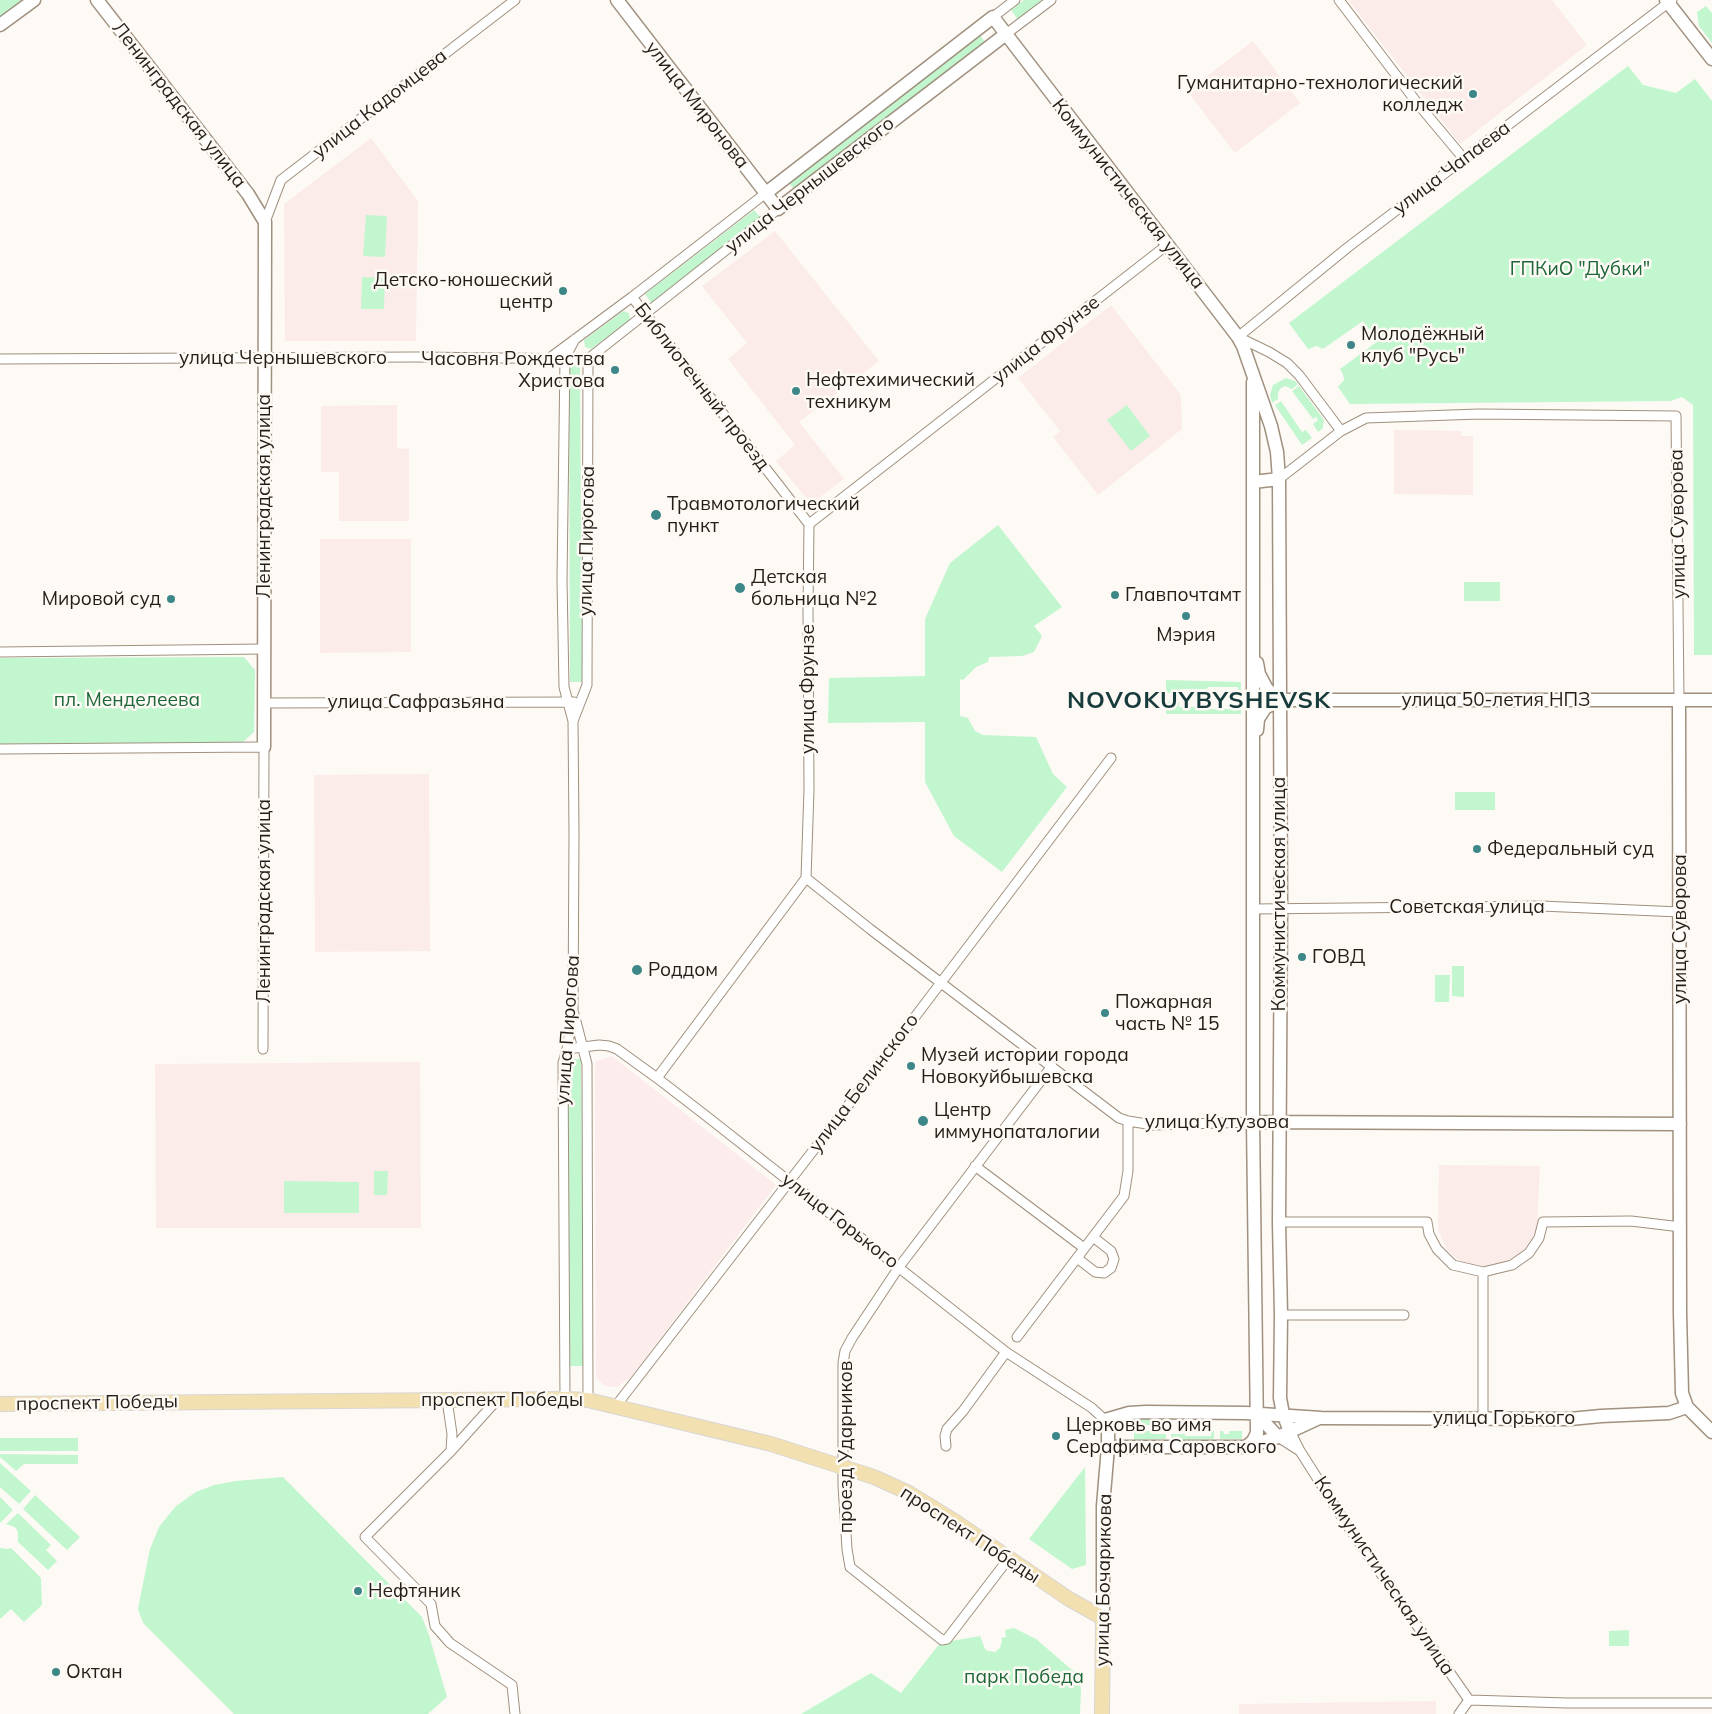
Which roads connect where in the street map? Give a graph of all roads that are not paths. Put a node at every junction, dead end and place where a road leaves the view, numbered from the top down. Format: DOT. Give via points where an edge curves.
graph roads {
  1 [pos="34,0"];
  2 [pos="97,0"];
  3 [pos="514,0"];
  4 [pos="616,0"];
  5 [pos="1015,0"];
  6 [pos="1051,0"];
  7 [pos="1339,0"];
  8 [pos="1669,1"];
  9 [pos="993,17"];
  10 [pos="0,25"];
  11 [pos="1006,34"];
  12 [pos="1712,59"];
  13 [pos="1464,159"];
  14 [pos="766,193"];
  15 [pos="778,209"];
  16 [pos="265,222"];
  17 [pos="1167,245"];
  18 [pos="632,297"];
  19 [pos="646,314"];
  20 [pos="1238,337"];
  21 [pos="575,339"];
  22 [pos="264,358"];
  23 [pos="551,358"];
  24 [pos="565,358"];
  25 [pos="0,359"];
  26 [pos="588,359"];
  27 [pos="1254,377"];
  28 [pos="1341,432"];
  29 [pos="1280,479"];
  30 [pos="1253,482"];
  31 [pos="809,524"];
  32 [pos="1252,639"];
  33 [pos="264,649"];
  34 [pos="0,652"];
  35 [pos="1280,700"];
  36 [pos="1679,700"];
  37 [pos="1712,700"];
  38 [pos="568,702"];
  39 [pos="581,702"];
  40 [pos="264,703"];
  41 [pos="573,721"];
  42 [pos="264,748"];
  43 [pos="0,749"];
  44 [pos="1111,758"];
  45 [pos="1253,758"];
  46 [pos="806,878"];
  47 [pos="1253,909"];
  48 [pos="1281,909"];
  49 [pos="1680,912"];
  50 [pos="941,982"];
  51 [pos="573,1012"];
  52 [pos="582,1047"];
  53 [pos="263,1049"];
  54 [pos="567,1049"];
  55 [pos="1052,1066"];
  56 [pos="657,1078"];
  57 [pos="1128,1121"];
  58 [pos="1253,1122"];
  59 [pos="1279,1122"];
  60 [pos="1680,1124"];
  61 [pos="975,1166"];
  62 [pos="789,1182"];
  63 [pos="1279,1222"];
  64 [pos="1681,1227"];
  65 [pos="1093,1237"];
  66 [pos="1084,1248"];
  67 [pos="1077,1258"];
  68 [pos="899,1267"];
  69 [pos="1483,1272"];
  70 [pos="1281,1315"];
  71 [pos="1404,1315"];
  72 [pos="1017,1337"];
  73 [pos="1006,1352"];
  74 [pos="565,1398"];
  75 [pos="447,1400"];
  76 [pos="496,1400"];
  77 [pos="588,1400"];
  78 [pos="0,1404"];
  79 [pos="615,1406"];
  80 [pos="1687,1407"];
  81 [pos="1256,1413"];
  82 [pos="1283,1414"];
  83 [pos="1321,1418"];
  84 [pos="1483,1419"];
  85 [pos="1105,1420"];
  86 [pos="1290,1431"];
  87 [pos="1712,1432"];
  88 [pos="1278,1437"];
  89 [pos="946,1446"];
  90 [pos="1108,1447"];
  91 [pos="1246,1447"];
  92 [pos="450,1451"];
  93 [pos="1300,1451"];
  94 [pos="843,1468"];
  95 [pos="1009,1558"];
  96 [pos="1103,1618"];
  97 [pos="1469,1700"];
  98 [pos="1712,1704"];
  99 [pos="515,1714"];
  100 [pos="1102,1714"];
  101 [pos="1459,1714"];
  1 -- 10 [label="main road"];
  2 -- 16 [label="main road, Ленинградская улица" via="248,194"];
  3 -- 16 [label="street, улица Кадомцева" via="281,180"];
  4 -- 14 [label="main road, улица Миронова"];
  5 -- 9 [label="street, улица Чернышевского"];
  6 -- 11 [label="street, улица Чернышевского"];
  7 -- 13 [label="street"];
  8 -- 12 [label="main road"];
  8 -- 13 [label="street, улица Чапаева"];
  9 -- 11 [label="main road, Коммунистическая улица"];
  9 -- 14 [label="main road, улица Чернышевского"];
  11 -- 15 [label="main road, улица Чернышевского"];
  11 -- 17 [label="main road, Коммунистическая улица"];
  13 -- 20 [label="street, улица Чапаева"];
  14 -- 15 [label="main road, улица Миронова"];
  14 -- 18 [label="street, улица Чернышевского"];
  15 -- 19 [label="street, улица Чернышевского"];
  16 -- 22 [label="main road, Ленинградская улица"];
  17 -- 20 [label="main road, Коммунистическая улица"];
  17 -- 31 [label="street, улица Фрунзе"];
  18 -- 19 [label="street, Библиотечный проезд"];
  18 -- 21 [label="street, улица Чернышевского"];
  19 -- 26 [label="street, улица Чернышевского"];
  19 -- 31 [label="street, Библиотечный проезд"];
  20 -- 27 [label="main road, Коммунистическая улица"];
  20 -- 28 [label="street" via="1288,363"];
  21 -- 23 [label="street"];
  21 -- 24 [label="street, улица Чернышевского"];
  22 -- 23 [label="street, улица Чернышевского"];
  22 -- 25 [label="street, улица Чернышевского"];
  22 -- 33 [label="main road, Ленинградская улица"];
  23 -- 24 [label="street, улица Чернышевского"];
  24 -- 26 [label="street, улица Чернышевского"];
  24 -- 38 [label="street, улица Пирогова" via="562,580 564,687"];
  26 -- 39 [label="street, улица Пирогова" via="587,685"];
  27 -- 29 [label="main road, Коммунистическая улица" via="1271,426"];
  27 -- 30 [label="main road, Коммунистическая улица"];
  28 -- 29 [label="street"];
  28 -- 36 [label="street, улица Суворова" via="1357,421 1388,416 1676,416"];
  29 -- 30 [label="main road"];
  29 -- 35 [label="main road, Коммунистическая улица"];
  30 -- 32 [label="main road, Коммунистическая улица"];
  31 -- 46 [label="street, улица Фрунзе"];
  32 -- 35 [label="main road" via="1259,674 1267,689"];
  32 -- 45 [label="main road, Коммунистическая улица"];
  33 -- 34 [label="street"];
  33 -- 40 [label="main road, Ленинградская улица"];
  35 -- 36 [label="main road, улица 50-летия НПЗ"];
  35 -- 45 [label="main road" via="1266,708 1258,719"];
  35 -- 48 [label="main road, Коммунистическая улица"];
  36 -- 37 [label="main road, улица 50-летия НПЗ"];
  36 -- 49 [label="main road, улица Суворова"];
  38 -- 39 [label="street, улица Сафразьяна"];
  38 -- 40 [label="street, улица Сафразьяна"];
  38 -- 41 [label="street, улица Пирогова"];
  39 -- 41 [label="street, улица Пирогова"];
  40 -- 42 [label="main road, Ленинградская улица"];
  41 -- 51 [label="street, улица Пирогова"];
  42 -- 43 [label="street"];
  42 -- 53 [label="street, Ленинградская улица"];
  44 -- 50 [label="street, улица Белинского"];
  45 -- 47 [label="main road, Коммунистическая улица"];
  46 -- 50 [label="street, улица Кутузова"];
  46 -- 56 [label="street"];
  47 -- 48 [label="street, Советская улица"];
  47 -- 58 [label="main road, Коммунистическая улица"];
  48 -- 49 [label="street, Советская улица" via="1541,906"];
  48 -- 59 [label="main road, Коммунистическая улица"];
  49 -- 60 [label="main road, улица Суворова"];
  50 -- 55 [label="street, улица Кутузова"];
  50 -- 62 [label="street, улица Белинского"];
  51 -- 52 [label="street, улица Пирогова"];
  51 -- 54 [label="street, улица Пирогова"];
  52 -- 54 [label="street, улица Горького"];
  52 -- 56 [label="street, улица Горького" via="609,1046 617,1049"];
  52 -- 77 [label="street, улица Пирогова" via="587,1064"];
  54 -- 74 [label="street, улица Пирогова" via="562,1063"];
  55 -- 57 [label="street, улица Кутузова" via="1119,1118"];
  55 -- 61 [label="street, проезд Ударников"];
  56 -- 62 [label="street, улица Горького"];
  57 -- 58 [label="street, улица Кутузова" via="1152,1125"];
  57 -- 65 [label="street" via="1128,1171 1124,1196"];
  58 -- 59 [label="main road, улица Кутузова"];
  58 -- 81 [label="main road, Коммунистическая улица"];
  59 -- 60 [label="main road, улица Кутузова"];
  59 -- 63 [label="main road, Коммунистическая улица"];
  60 -- 64 [label="main road, улица Суворова"];
  61 -- 66 [label="street"];
  61 -- 68 [label="street, проезд Ударников"];
  62 -- 68 [label="street, улица Горького"];
  62 -- 79 [label="street, улица Белинского"];
  63 -- 69 [label="street" via="1427,1222 1437,1249 1453,1265"];
  63 -- 70 [label="main road, Коммунистическая улица"];
  64 -- 69 [label="street" via="1631,1221 1543,1222 1530,1253 1512,1265"];
  64 -- 80 [label="main road, улица Суворова" via="1681,1382"];
  65 -- 66 [label="street"];
  65 -- 67 [label="street" via="1111,1251 1114,1259 1111,1268 1104,1273 1095,1272"];
  66 -- 67 [label="street"];
  67 -- 72 [label="street"];
  68 -- 73 [label="street, улица Горького"];
  68 -- 94 [label="street, проезд Ударников" via="845,1351 842,1364"];
  69 -- 84 [label="street"];
  70 -- 71 [label="street"];
  70 -- 82 [label="main road, Коммунистическая улица" via="1280,1398"];
  73 -- 85 [label="street, улица Горького" via="1092,1408"];
  73 -- 89 [label="street" via="964,1411 947,1429"];
  74 -- 76 [label="main road, проспект Победы"];
  74 -- 77 [label="main road, проспект Победы"];
  75 -- 76 [label="main road, проспект Победы"];
  75 -- 78 [label="main road, проспект Победы"];
  75 -- 92 [label="street" via="452,1434"];
  76 -- 92 [label="street"];
  77 -- 79 [label="main road, проспект Победы"];
  79 -- 94 [label="main road, проспект Победы" via="740,1435"];
  80 -- 84 [label="main road, улица Горького" via="1669,1413 1570,1419"];
  80 -- 87 [label="main road"];
  81 -- 82 [label="main road, улица Горького"];
  81 -- 85 [label="main road, улица Горького" via="1146,1412"];
  81 -- 88 [label="main road"];
  81 -- 91 [label="main road, Коммунистическая улица" via="1256,1437"];
  82 -- 83 [label="main road, улица Горького"];
  82 -- 86 [label="main road, Коммунистическая улица"];
  83 -- 84 [label="main road, улица Горького"];
  83 -- 86 [label="main road"];
  85 -- 90 [label="main road, улица Бочарикова"];
  86 -- 88 [label="main road"];
  86 -- 93 [label="street, Коммунистическая улица"];
  88 -- 91 [label="main road"];
  88 -- 93 [label="street"];
  90 -- 91 [label="main road"];
  90 -- 96 [label="main road, улица Бочарикова" via="1103,1506"];
  92 -- 99 [label="street" via="366,1537 431,1604 436,1626 450,1643 512,1684"];
  93 -- 97 [label="street, Коммунистическая улица" via="1352,1533"];
  94 -- 95 [label="main road, проспект Победы" via="874,1477 909,1493"];
  94 -- 95 [label="street, проезд Ударников" via="850,1567 942,1640 947,1639"];
  95 -- 96 [label="main road, проспект Победы"];
  96 -- 100 [label="main road, улица Бочарикова"];
  97 -- 98 [label="street"];
  97 -- 101 [label="street"];
}
